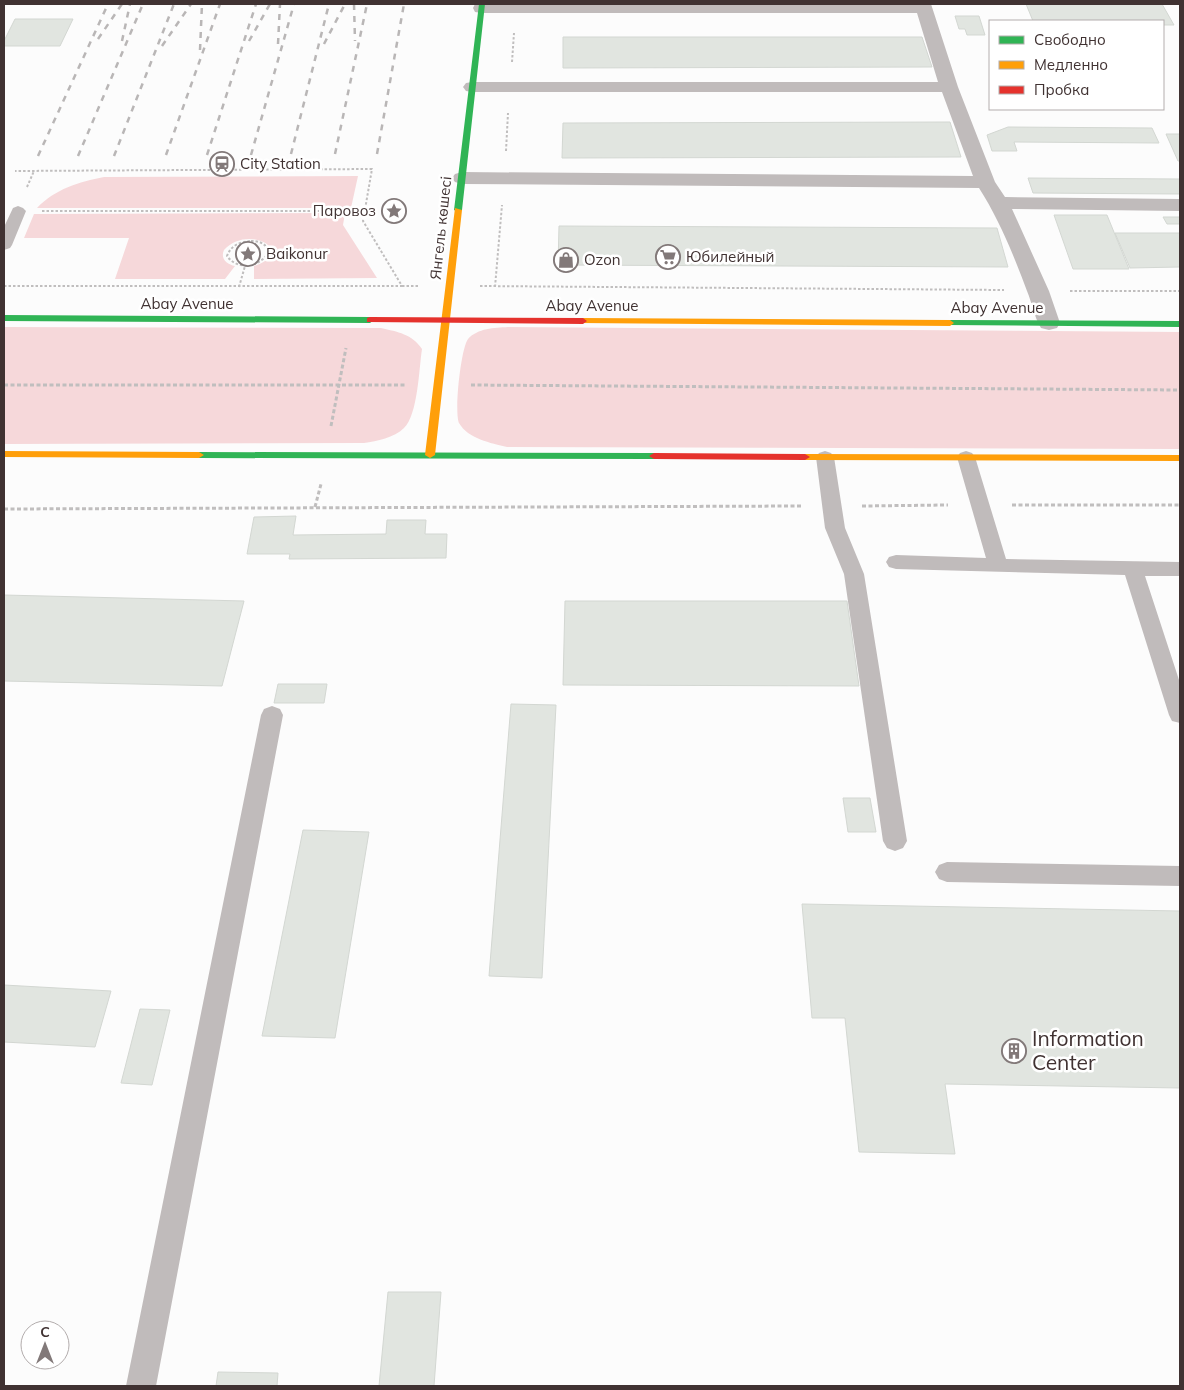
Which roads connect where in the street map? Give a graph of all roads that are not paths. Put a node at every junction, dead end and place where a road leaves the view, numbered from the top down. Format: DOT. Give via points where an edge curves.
graph roads {
  1 [pos="481,6"];
  2 [pos="924,6"];
  3 [pos="472,87"];
  4 [pos="949,87"];
  5 [pos="462,178"];
  6 [pos="985,182"];
  7 [pos="1000,203"];
  8 [pos="1180,205"];
  9 [pos="18,211"];
  10 [pos="4,245"];
  11 [pos="4,318"];
  12 [pos="446,320"];
  13 [pos="1049,323"];
  14 [pos="1180,324"];
  15 [pos="4,454"];
  16 [pos="430,455"];
  17 [pos="824,456"];
  18 [pos="966,457"];
  19 [pos="1180,458"];
  20 [pos="896,562"];
  21 [pos="998,566"];
  22 [pos="1133,569"];
  23 [pos="1180,569"];
  24 [pos="272,715"];
  25 [pos="1180,715"];
  26 [pos="895,841"];
  27 [pos="947,872"];
  28 [pos="1180,876"];
  29 [pos="141,1386"];
  1 -- 2 [label="street"];
  1 -- 3 [label="main road, Янгель көшесі"];
  2 -- 4 [label="street"];
  3 -- 4 [label="street"];
  3 -- 5 [label="main road, Янгель көшесі"];
  4 -- 6 [label="street"];
  5 -- 6 [label="street"];
  5 -- 12 [label="main road, Янгель көшесі"];
  6 -- 7 [label="street"];
  7 -- 8 [label="street"];
  7 -- 13 [label="street"];
  9 -- 10 [label="lane"];
  11 -- 12 [label="main road, Abay Avenue"];
  12 -- 13 [label="main road, Abay Avenue"];
  12 -- 16 [label="main road, Янгель көшесі"];
  13 -- 14 [label="main road, Abay Avenue"];
  15 -- 16 [label="main road"];
  16 -- 17 [label="main road"];
  17 -- 18 [label="main road"];
  17 -- 26 [label="lane" via="835,528 854,574"];
  18 -- 19 [label="main road"];
  18 -- 21 [label="lane"];
  20 -- 21 [label="lane"];
  21 -- 22 [label="lane"];
  22 -- 23 [label="lane"];
  22 -- 25 [label="lane"];
  24 -- 29 [label="lane"];
  27 -- 28 [label="lane"];
}
